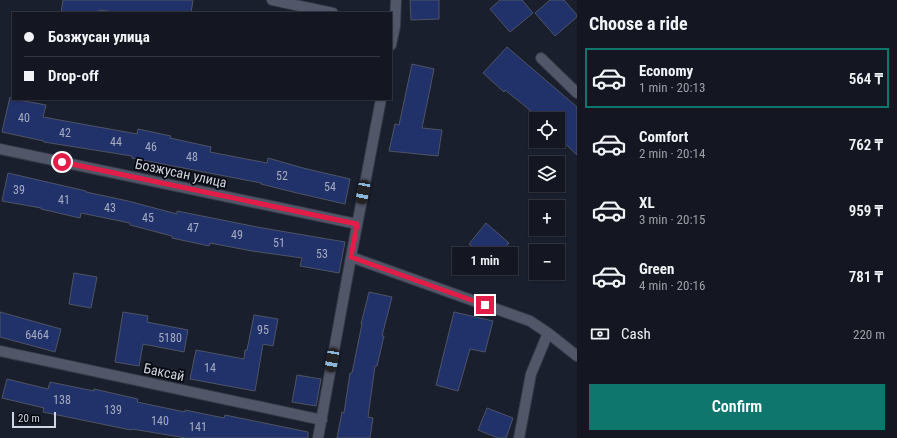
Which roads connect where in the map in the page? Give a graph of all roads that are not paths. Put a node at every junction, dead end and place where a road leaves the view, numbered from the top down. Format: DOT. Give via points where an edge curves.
graph roads {
  1 [pos="272,0"];
  2 [pos="396,0"];
  3 [pos="328,12"];
  4 [pos="393,26"];
  5 [pos="541,58"];
  6 [pos="577,93"];
  7 [pos="381,100"];
  8 [pos="0,149"];
  9 [pos="357,224"];
  10 [pos="351,257"];
  11 [pos="548,333"];
  12 [pos="0,351"];
  13 [pos="577,356"];
  14 [pos="322,420"];
  15 [pos="318,438"];
  16 [pos="519,438"];
  1 -- 3 [label="street"];
  2 -- 4 [label="street"];
  5 -- 6 [label="street"];
  7 -- 9 [label="street"];
  8 -- 9 [label="street, Бозжусан улица"];
  9 -- 10 [label="street"];
  10 -- 11 [label="street" via="530,321"];
  10 -- 14 [label="street"];
  11 -- 13 [label="street"];
  11 -- 16 [label="street" via="531,374"];
  12 -- 14 [label="street, Баксай"];
  14 -- 15 [label="street"];
}
